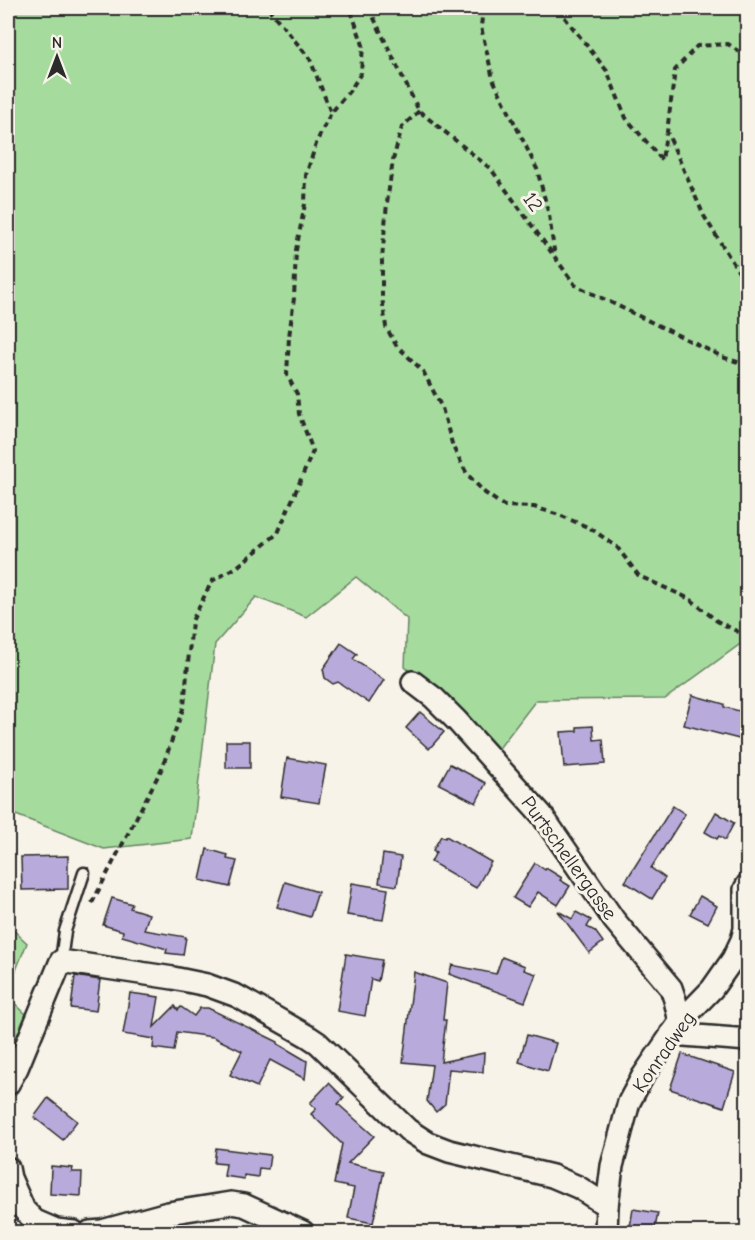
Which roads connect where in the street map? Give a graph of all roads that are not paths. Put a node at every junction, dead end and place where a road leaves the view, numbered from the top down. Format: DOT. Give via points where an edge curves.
graph roads {
  1 [pos="413,682"];
  2 [pos="84,873"];
  3 [pos="747,884"];
  4 [pos="61,961"];
  5 [pos="675,1028"];
  6 [pos="747,1040"];
  7 [pos="8,1084"];
  8 [pos="8,1168"];
  9 [pos="608,1206"];
  10 [pos="74,1233"];
  11 [pos="90,1233"];
  12 [pos="303,1233"];
  13 [pos="606,1233"];
  1 -- 5 [label="street, Purtschellergasse" via="457,721 542,814 614,920 671,988"];
  2 -- 4 [label="lane" via="65,931"];
  3 -- 5 [label="street, Konradweg" via="745,929 733,959 712,990"];
  4 -- 7 [label="street"];
  4 -- 9 [label="street" via="173,978 237,996 318,1043 408,1130 428,1143 552,1176"];
  5 -- 6 [label="street"];
  5 -- 9 [label="street, Konradweg" via="629,1102 612,1166"];
  8 -- 10 [label="street" via="24,1210 35,1221"];
  9 -- 13 [label="street, Konradweg"];
  11 -- 12 [label="street" via="168,1213 231,1203 244,1205"];
}
